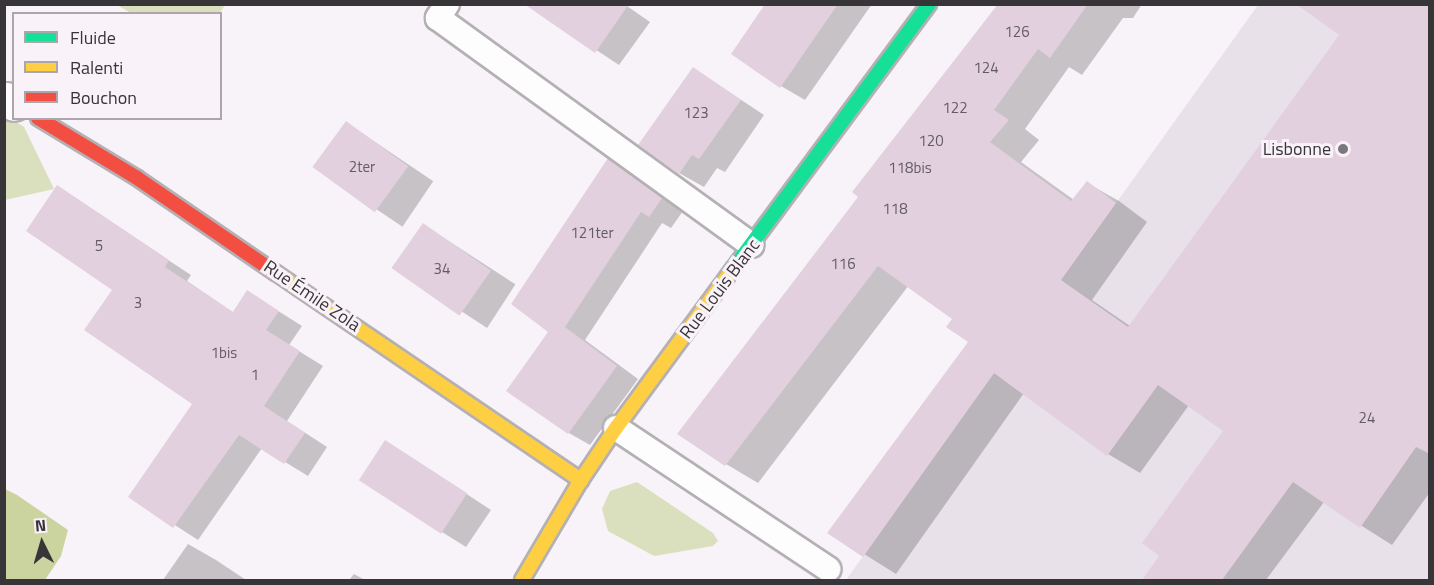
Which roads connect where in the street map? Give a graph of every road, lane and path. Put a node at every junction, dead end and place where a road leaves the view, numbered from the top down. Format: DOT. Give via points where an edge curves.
graph roads {
  1 [pos="447,4"];
  2 [pos="929,4"];
  3 [pos="41,120"];
  4 [pos="752,245"];
  5 [pos="616,428"];
  6 [pos="581,480"];
  7 [pos="828,569"];
  8 [pos="522,580"];
  1 -- 4 [label="lane" via="438,18"];
  2 -- 4 [label="street, Rue Louis Blanc"];
  3 -- 6 [label="street, Rue Émile Zola" via="137,178"];
  4 -- 5 [label="street, Rue Louis Blanc"];
  5 -- 6 [label="street, Rue Louis Blanc"];
  5 -- 7 [label="lane"];
  6 -- 8 [label="street, Rue Louis Blanc"];
}
